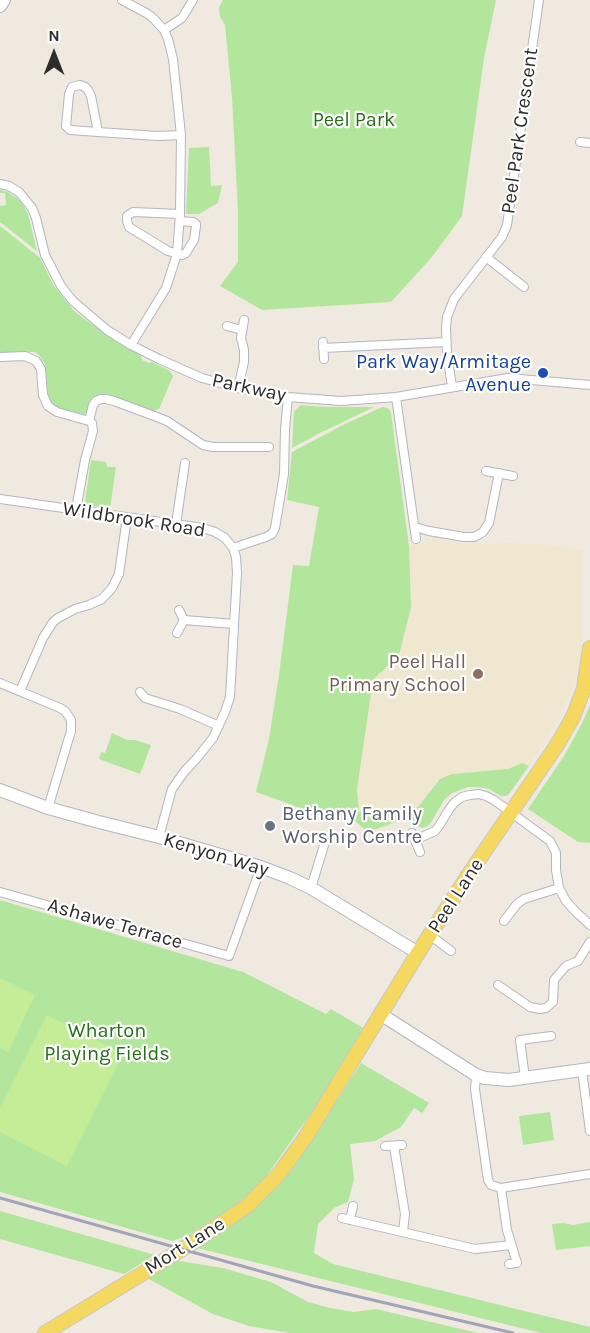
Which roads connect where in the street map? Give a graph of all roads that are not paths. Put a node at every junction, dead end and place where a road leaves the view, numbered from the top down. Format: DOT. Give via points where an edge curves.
graph roads {
  1 [pos="4,0"];
  2 [pos="122,0"];
  3 [pos="193,0"];
  4 [pos="539,0"];
  5 [pos="0,6"];
  6 [pos="164,30"];
  7 [pos="98,132"];
  8 [pos="181,135"];
  9 [pos="580,142"];
  10 [pos="590,143"];
  11 [pos="0,184"];
  12 [pos="180,217"];
  13 [pos="177,254"];
  14 [pos="486,257"];
  15 [pos="524,288"];
  16 [pos="244,320"];
  17 [pos="227,326"];
  18 [pos="242,330"];
  19 [pos="446,342"];
  20 [pos="131,345"];
  21 [pos="0,357"];
  22 [pos="324,359"];
  23 [pos="590,384"];
  24 [pos="452,387"];
  25 [pos="238,388"];
  26 [pos="288,397"];
  27 [pos="396,397"];
  28 [pos="89,421"];
  29 [pos="254,437"];
  30 [pos="254,447"];
  31 [pos="269,447"];
  32 [pos="184,464"];
  33 [pos="486,471"];
  34 [pos="499,473"];
  35 [pos="513,476"];
  36 [pos="0,499"];
  37 [pos="76,510"];
  38 [pos="127,517"];
  39 [pos="176,524"];
  40 [pos="415,527"];
  41 [pos="417,539"];
  42 [pos="233,548"];
  43 [pos="179,610"];
  44 [pos="184,620"];
  45 [pos="234,624"];
  46 [pos="177,633"];
  47 [pos="590,648"];
  48 [pos="0,683"];
  49 [pos="20,691"];
  50 [pos="137,704"];
  51 [pos="219,726"];
  52 [pos="0,790"];
  53 [pos="48,808"];
  54 [pos="512,813"];
  55 [pos="159,837"];
  56 [pos="326,845"];
  57 [pos="420,852"];
  58 [pos="261,867"];
  59 [pos="311,888"];
  60 [pos="559,888"];
  61 [pos="0,892"];
  62 [pos="502,907"];
  63 [pos="511,913"];
  64 [pos="504,921"];
  65 [pos="590,925"];
  66 [pos="430,935"];
  67 [pos="590,942"];
  68 [pos="451,951"];
  69 [pos="418,953"];
  70 [pos="498,985"];
  71 [pos="381,1015"];
  72 [pos="551,1036"];
  73 [pos="586,1070"];
  74 [pos="477,1075"];
  75 [pos="525,1078"];
  76 [pos="590,1131"];
  77 [pos="305,1138"];
  78 [pos="394,1146"];
  79 [pos="590,1174"];
  80 [pos="501,1188"];
  81 [pos="353,1206"];
  82 [pos="403,1233"];
  83 [pos="512,1245"];
  84 [pos="509,1264"];
  85 [pos="45,1333"];
  1 -- 5 [label="street"];
  2 -- 6 [label="street" via="148,14"];
  3 -- 6 [label="street" via="182,18"];
  4 -- 14 [label="street, Peel Park Crescent" via="507,225"];
  6 -- 8 [label="street" via="171,49"];
  7 -- 7 [label="street" via="88,90 80,85 72,87 67,128"];
  7 -- 8 [label="street"];
  8 -- 12 [label="street"];
  9 -- 10 [label="street"];
  11 -- 20 [label="street, Parkway" via="19,192 32,208 45,255 73,301"];
  12 -- 13 [label="street"];
  12 -- 13 [label="street" via="196,224 196,237 186,254"];
  12 -- 13 [label="street" via="133,212 127,216 129,227"];
  13 -- 20 [label="street" via="166,288"];
  14 -- 15 [label="street"];
  14 -- 19 [label="street, Peel Park Crescent" via="454,299"];
  16 -- 18 [label="street"];
  17 -- 18 [label="street"];
  18 -- 25 [label="street" via="244,362"];
  19 -- 22 [label="street" via="323,345"];
  19 -- 24 [label="street, Peel Park Crescent"];
  20 -- 25 [label="street, Parkway" via="177,368"];
  21 -- 28 [label="street" via="36,361 48,406"];
  23 -- 24 [label="street, Parkway" via="508,378"];
  24 -- 27 [label="street, Parkway"];
  25 -- 26 [label="street, Parkway"];
  26 -- 27 [label="street, Parkway" via="341,401"];
  26 -- 42 [label="street" via="284,474 275,528 266,537"];
  27 -- 40 [label="street"];
  28 -- 30 [label="street" via="96,401 106,399 167,421 203,445"];
  28 -- 37 [label="street" via="93,431"];
  29 -- 30 [label="street"];
  30 -- 31 [label="street"];
  32 -- 39 [label="street" via="178,476"];
  33 -- 34 [label="street"];
  34 -- 35 [label="street"];
  34 -- 40 [label="street" via="489,523 483,532 464,537"];
  36 -- 37 [label="street, Wildbrook Road"];
  37 -- 38 [label="street, Wildbrook Road"];
  38 -- 39 [label="street, Wildbrook Road"];
  38 -- 49 [label="street" via="119,574 112,588 102,599 67,612 53,622 42,638"];
  39 -- 42 [label="street, Wildbrook Road" via="214,532"];
  40 -- 41 [label="street"];
  42 -- 45 [label="street" via="237,573"];
  43 -- 44 [label="street"];
  44 -- 45 [label="street"];
  44 -- 46 [label="street"];
  45 -- 51 [label="street" via="230,697"];
  47 -- 54 [label="main road, Peel Lane" via="584,688 573,717"];
  48 -- 49 [label="street"];
  49 -- 53 [label="street" via="65,711 71,720 71,732"];
  50 -- 51 [label="street" via="142,695"];
  51 -- 55 [label="street" via="207,753 184,772 172,789"];
  52 -- 53 [label="street, Kenyon Way"];
  53 -- 55 [label="street, Kenyon Way"];
  54 -- 57 [label="street" via="486,796 462,797 435,831 414,837"];
  54 -- 60 [label="street" via="550,841 556,853"];
  54 -- 66 [label="main road, Peel Lane"];
  55 -- 58 [label="street, Kenyon Way"];
  56 -- 59 [label="street"];
  58 -- 59 [label="street, Kenyon Way"];
  58 -- 61 [label="street, Ashawe Terrace" via="229,956"];
  59 -- 69 [label="street, Kenyon Way"];
  60 -- 63 [label="street" via="524,899"];
  60 -- 65 [label="street"];
  62 -- 63 [label="street"];
  63 -- 64 [label="street"];
  66 -- 68 [label="street"];
  66 -- 69 [label="main road, Peel Lane"];
  67 -- 70 [label="street" via="578,961 566,966 554,980 550,1006 535,1009 508,997"];
  69 -- 71 [label="main road, Peel Lane"];
  71 -- 74 [label="street"];
  71 -- 77 [label="main road, Peel Lane"];
  72 -- 75 [label="street" via="520,1040"];
  73 -- 75 [label="street"];
  73 -- 76 [label="street"];
  74 -- 75 [label="street" via="492,1080"];
  74 -- 80 [label="street" via="475,1089 488,1180"];
  77 -- 85 [label="main road, Mort Lane" via="279,1174 247,1206"];
  78 -- 82 [label="street" via="405,1214"];
  79 -- 80 [label="street"];
  80 -- 83 [label="street"];
  81 -- 82 [label="street" via="346,1219"];
  82 -- 83 [label="street" via="475,1249"];
  83 -- 84 [label="street" via="517,1263"];
}
